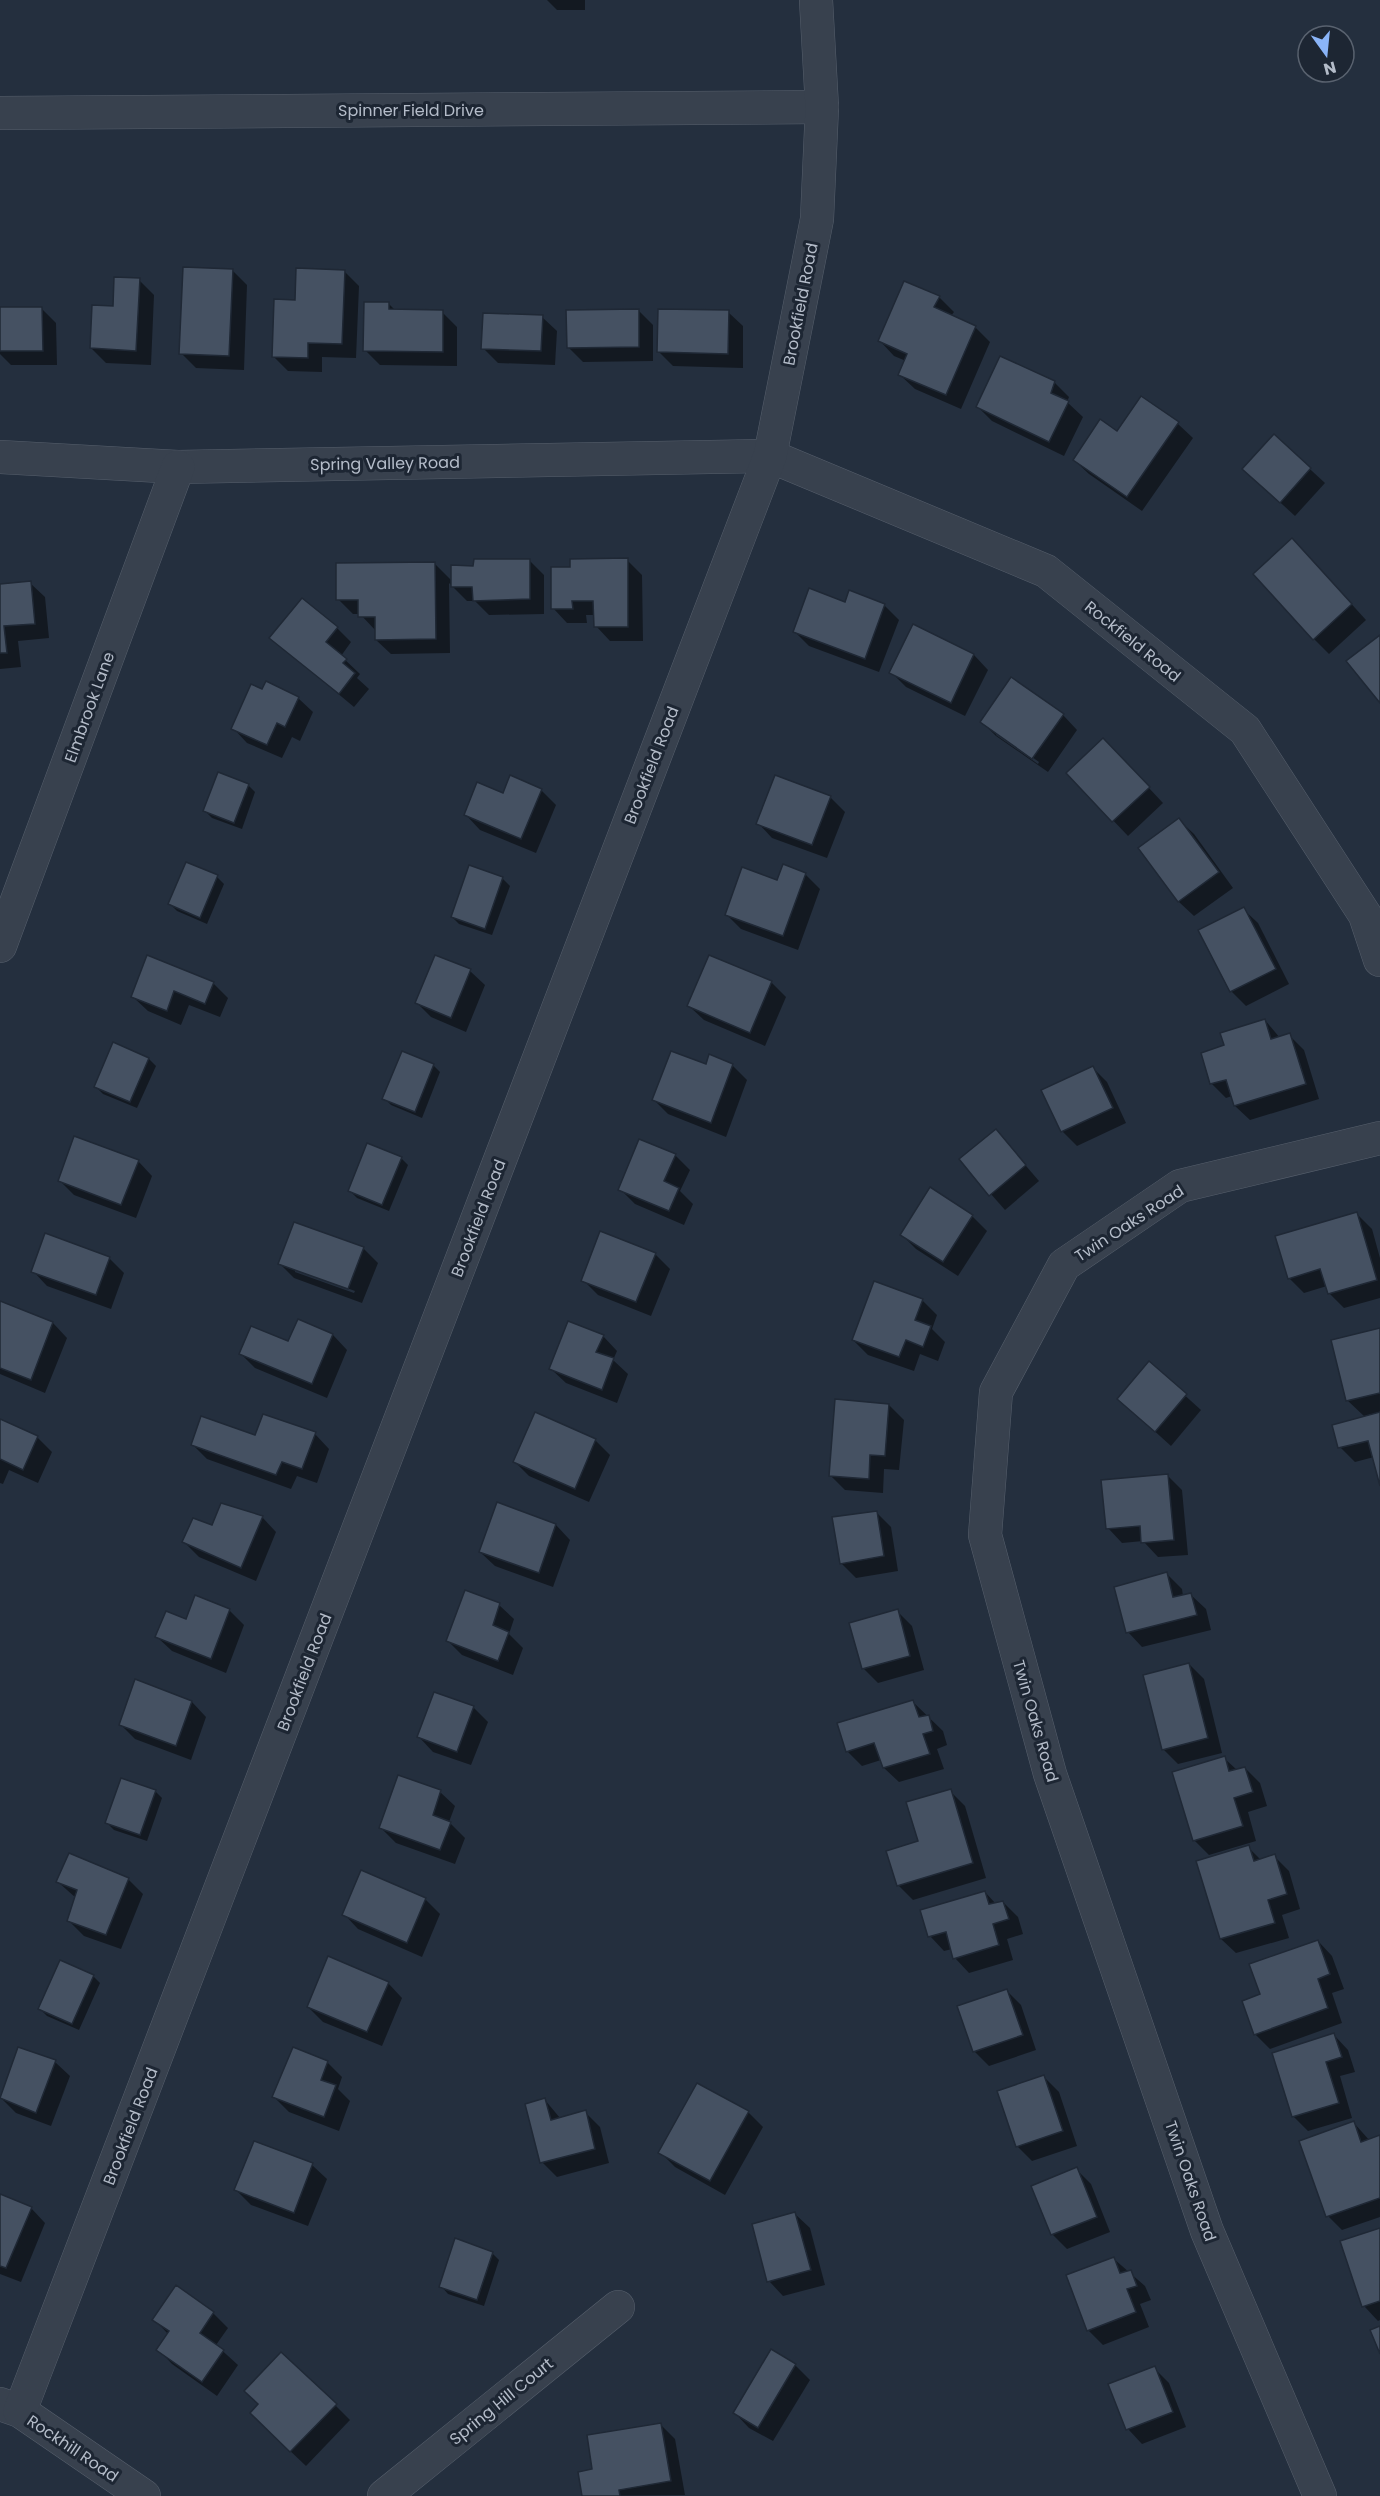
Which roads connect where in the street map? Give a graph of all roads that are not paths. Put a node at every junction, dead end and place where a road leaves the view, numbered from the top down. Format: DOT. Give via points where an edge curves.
graph roads {
  1 [pos="816,0"];
  2 [pos="822,107"];
  3 [pos="0,113"];
  4 [pos="770,456"];
  5 [pos="0,457"];
  6 [pos="178,467"];
  7 [pos="0,946"];
  8 [pos="1380,960"];
  9 [pos="1380,1138"];
  10 [pos="618,2307"];
  11 [pos="10,2408"];
  12 [pos="144,2496"];
  13 [pos="384,2496"];
  14 [pos="1320,2496"];
  1 -- 2 [label="street, Brookfield Road"];
  2 -- 3 [label="street, Spinner Field Drive"];
  2 -- 4 [label="street, Brookfield Road" via="817,219"];
  4 -- 6 [label="street, Spring Valley Road"];
  4 -- 8 [label="street, Rockfield Road" via="1046,571 1245,730 1365,915"];
  4 -- 11 [label="street, Brookfield Road"];
  5 -- 6 [label="street, Spring Valley Road"];
  6 -- 7 [label="street, Elmbrook Lane"];
  9 -- 14 [label="street, Twin Oaks Road" via="1180,1186 1064,1265 996,1392 985,1535 1050,1774 1203,2220"];
  10 -- 13 [label="street, Spring Hill Court"];
  11 -- 12 [label="street, Rockhill Road"];
}
